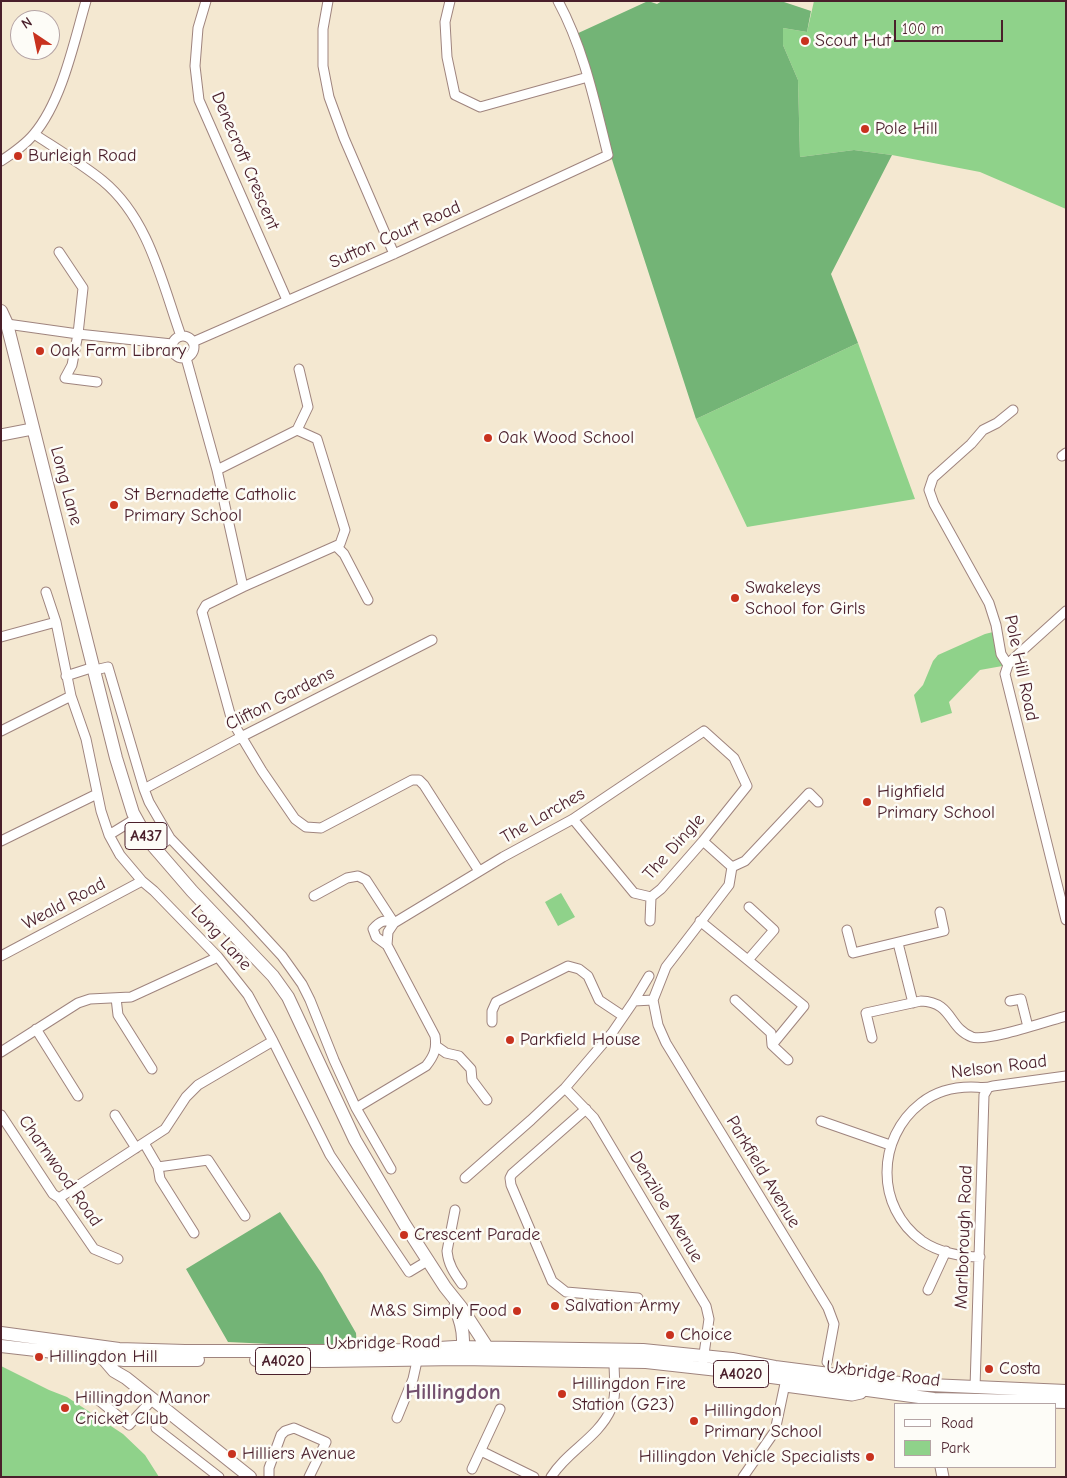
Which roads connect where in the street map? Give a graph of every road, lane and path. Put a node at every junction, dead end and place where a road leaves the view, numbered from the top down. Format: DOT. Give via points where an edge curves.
graph roads {
  1 [pos="86,1"];
  2 [pos="206,1"];
  3 [pos="328,1"];
  4 [pos="450,1"];
  5 [pos="558,1"];
  6 [pos="588,77"];
  7 [pos="34,134"];
  8 [pos="1,161"];
  9 [pos="59,252"];
  10 [pos="394,254"];
  11 [pos="287,300"];
  12 [pos="1,311"];
  13 [pos="7,324"];
  14 [pos="78,334"];
  15 [pos="181,336"];
  16 [pos="193,342"];
  17 [pos="172,344"];
  18 [pos="186,358"];
  19 [pos="299,369"];
  20 [pos="97,382"];
  21 [pos="1013,410"];
  22 [pos="32,429"];
  23 [pos="297,430"];
  24 [pos="1,435"];
  25 [pos="217,470"];
  26 [pos="336,546"];
  27 [pos="243,587"];
  28 [pos="46,592"];
  29 [pos="199,598"];
  30 [pos="368,600"];
  31 [pos="206,605"];
  32 [pos="1066,610"];
  33 [pos="56,622"];
  34 [pos="1,637"];
  35 [pos="432,640"];
  36 [pos="1008,665"];
  37 [pos="95,669"];
  38 [pos="66,676"];
  39 [pos="71,696"];
  40 [pos="1,731"];
  41 [pos="704,731"];
  42 [pos="241,737"];
  43 [pos="144,790"];
  44 [pos="97,794"];
  45 [pos="818,802"];
  46 [pos="135,819"];
  47 [pos="573,819"];
  48 [pos="109,835"];
  49 [pos="170,838"];
  50 [pos="1,841"];
  51 [pos="704,841"];
  52 [pos="155,850"];
  53 [pos="732,867"];
  54 [pos="479,871"];
  55 [pos="142,881"];
  56 [pos="314,896"];
  57 [pos="651,897"];
  58 [pos="749,908"];
  59 [pos="940,912"];
  60 [pos="1066,920"];
  61 [pos="700,921"];
  62 [pos="650,922"];
  63 [pos="394,923"];
  64 [pos="847,930"];
  65 [pos="898,943"];
  66 [pos="387,945"];
  67 [pos="1,956"];
  68 [pos="218,957"];
  69 [pos="748,960"];
  70 [pos="649,976"];
  71 [pos="116,998"];
  72 [pos="653,1000"];
  73 [pos="735,1000"];
  74 [pos="634,1001"];
  75 [pos="1010,1002"];
  76 [pos="913,1003"];
  77 [pos="622,1016"];
  78 [pos="1066,1016"];
  79 [pos="492,1022"];
  80 [pos="1028,1027"];
  81 [pos="36,1029"];
  82 [pos="872,1038"];
  83 [pos="274,1041"];
  84 [pos="772,1045"];
  85 [pos="436,1046"];
  86 [pos="1,1052"];
  87 [pos="788,1060"];
  88 [pos="152,1069"];
  89 [pos="1066,1076"];
  90 [pos="564,1088"];
  91 [pos="988,1088"];
  92 [pos="78,1096"];
  93 [pos="487,1100"];
  94 [pos="356,1108"];
  95 [pos="586,1109"];
  96 [pos="1,1114"];
  97 [pos="115,1115"];
  98 [pos="821,1121"];
  99 [pos="890,1145"];
  100 [pos="140,1146"];
  101 [pos="158,1167"];
  102 [pos="391,1169"];
  103 [pos="470,1177"];
  104 [pos="59,1198"];
  105 [pos="455,1210"];
  106 [pos="244,1216"];
  107 [pos="194,1233"];
  108 [pos="946,1251"];
  109 [pos="980,1258"];
  110 [pos="118,1259"];
  111 [pos="429,1260"];
  112 [pos="453,1272"];
  113 [pos="462,1284"];
  114 [pos="445,1287"];
  115 [pos="928,1290"];
  116 [pos="638,1298"];
  117 [pos="1,1334"];
  118 [pos="1,1346"];
  119 [pos="487,1347"];
  120 [pos="642,1350"];
  121 [pos="458,1353"];
  122 [pos="121,1354"];
  123 [pos="704,1356"];
  124 [pos="102,1357"];
  125 [pos="417,1360"];
  126 [pos="614,1362"];
  127 [pos="646,1362"];
  128 [pos="827,1362"];
  129 [pos="698,1368"];
  130 [pos="126,1378"];
  131 [pos="785,1383"];
  132 [pos="929,1386"];
  133 [pos="944,1387"];
  134 [pos="975,1388"];
  135 [pos="1066,1390"];
  136 [pos="96,1398"];
  137 [pos="152,1400"];
  138 [pos="934,1402"];
  139 [pos="1066,1402"];
  140 [pos="500,1409"];
  141 [pos="397,1418"];
  142 [pos="156,1428"];
  143 [pos="481,1451"];
  144 [pos="472,1469"];
  145 [pos="243,1475"];
  146 [pos="219,1477"];
  147 [pos="269,1477"];
  148 [pos="309,1477"];
  149 [pos="534,1477"];
  150 [pos="551,1477"];
  151 [pos="744,1477"];
  1 -- 7 [label="street" via="59,92"];
  2 -- 11 [label="street, Denecroft Crescent" via="198,28 195,66 199,100"];
  3 -- 10 [label="street" via="322,29 323,66 329,98"];
  4 -- 6 [label="street" via="445,22 447,57 455,95 480,107"];
  5 -- 6 [label="street" via="570,24"];
  6 -- 10 [label="street, Sutton Court Road" via="608,155"];
  7 -- 8 [label="street"];
  7 -- 15 [label="street" via="104,182 127,206 148,243"];
  9 -- 14 [label="street" via="83,288"];
  10 -- 11 [label="street, Sutton Court Road"];
  11 -- 16 [label="street, Sutton Court Road"];
  12 -- 13 [label="main road, Long Lane / A437"];
  13 -- 14 [label="street"];
  13 -- 22 [label="main road, Long Lane / A437"];
  14 -- 17 [label="street"];
  14 -- 20 [label="street" via="72,365 65,378"];
  15 -- 16 [label="street"];
  15 -- 17 [label="street"];
  16 -- 18 [label="street" via="194,350"];
  17 -- 18 [label="street" via="176,356"];
  18 -- 25 [label="street"];
  19 -- 23 [label="street" via="308,407"];
  21 -- 36 [label="street, Pole Hill Road" via="983,430 937,473 929,487 934,504 989,603 1001,654"];
  22 -- 24 [label="street"];
  22 -- 37 [label="main road, Long Lane / A437"];
  23 -- 25 [label="street"];
  23 -- 26 [label="street" via="318,439 345,530 340,544"];
  25 -- 27 [label="street"];
  26 -- 27 [label="street"];
  26 -- 30 [label="street" via="344,554"];
  27 -- 31 [label="street"];
  28 -- 33 [label="street, Long Lane"];
  29 -- 31 [label="street"];
  31 -- 42 [label="street" via="202,612 232,721"];
  32 -- 36 [label="street"];
  33 -- 34 [label="street"];
  33 -- 38 [label="street, Long Lane"];
  35 -- 42 [label="street, Clifton Gardens"];
  36 -- 60 [label="street, Pole Hill Road" via="1006,680"];
  37 -- 38 [label="street"];
  37 -- 43 [label="street, Long Lane" via="108,667"];
  37 -- 46 [label="main road, Long Lane / A437" via="116,758"];
  38 -- 39 [label="street, Long Lane"];
  39 -- 40 [label="street"];
  39 -- 44 [label="street, Long Lane" via="86,739"];
  41 -- 47 [label="street, The Larches"];
  41 -- 51 [label="street, The Dingle" via="734,758 748,786"];
  42 -- 43 [label="street, Clifton Gardens"];
  42 -- 54 [label="street" via="296,819 306,827 321,828 412,780 419,780"];
  43 -- 49 [label="street, Long Lane"];
  44 -- 48 [label="street, Long Lane"];
  44 -- 50 [label="street"];
  45 -- 53 [label="street" via="809,793 745,860"];
  46 -- 48 [label="street"];
  46 -- 52 [label="main road, Long Lane / A437"];
  47 -- 54 [label="street, The Larches"];
  47 -- 57 [label="street, The Dingle" via="634,893"];
  48 -- 55 [label="street, Long Lane" via="120,855"];
  49 -- 52 [label="street"];
  49 -- 94 [label="street, Long Lane" via="282,956 302,984"];
  51 -- 53 [label="street"];
  51 -- 57 [label="street, The Dingle"];
  52 -- 111 [label="main road, Long Lane / A437" via="273,976 288,997 351,1133"];
  53 -- 61 [label="street" via="729,885"];
  54 -- 63 [label="street, The Larches"];
  55 -- 67 [label="street, Weald Road"];
  55 -- 68 [label="street, Long Lane"];
  56 -- 63 [label="street" via="347,878 358,876 366,880"];
  57 -- 62 [label="street"];
  58 -- 69 [label="street" via="774,930"];
  59 -- 65 [label="street" via="944,931"];
  61 -- 69 [label="street"];
  61 -- 72 [label="street" via="666,967"];
  63 -- 66 [label="street" via="388,932"];
  63 -- 66 [label="street, The Larches" via="386,920 373,928 376,937"];
  64 -- 65 [label="street" via="853,953"];
  65 -- 76 [label="street"];
  66 -- 85 [label="street, The Larches" via="435,1036"];
  68 -- 71 [label="street" via="143,993"];
  68 -- 83 [label="street, Long Lane" via="248,995"];
  69 -- 84 [label="street" via="804,1006"];
  70 -- 74 [label="street"];
  71 -- 81 [label="street" via="78,1003"];
  71 -- 88 [label="street" via="118,1015"];
  72 -- 74 [label="street"];
  72 -- 128 [label="street, Parkfield Avenue" via="666,1043 828,1308 834,1324"];
  73 -- 84 [label="street" via="771,1033"];
  74 -- 77 [label="street"];
  75 -- 80 [label="street" via="1021,999"];
  76 -- 80 [label="street" via="928,1001 940,1005 961,1030 974,1038"];
  76 -- 82 [label="street" via="866,1012"];
  77 -- 79 [label="street" via="599,1000 588,976 568,966 496,1002"];
  77 -- 90 [label="street" via="612,1033"];
  78 -- 80 [label="street"];
  81 -- 86 [label="street"];
  81 -- 92 [label="street"];
  83 -- 100 [label="street" via="198,1085 165,1129"];
  83 -- 111 [label="street, Long Lane" via="330,1155 409,1272"];
  84 -- 87 [label="street"];
  85 -- 93 [label="street" via="459,1056"];
  85 -- 94 [label="street" via="433,1058 426,1066"];
  89 -- 91 [label="street, Nelson Road"];
  90 -- 95 [label="street, Denziloe Avenue"];
  90 -- 103 [label="street"];
  91 -- 99 [label="street, Nelson Road" via="953,1088 928,1098 904,1119"];
  91 -- 109 [label="street, Marlborough Road" via="984,1095"];
  94 -- 102 [label="street, Long Lane"];
  95 -- 116 [label="street" via="510,1178 511,1185 552,1281 566,1292"];
  95 -- 123 [label="street, Denziloe Avenue" via="706,1306 709,1319"];
  96 -- 104 [label="street, Charnwood Road" via="52,1194"];
  97 -- 100 [label="street"];
  98 -- 99 [label="street"];
  99 -- 108 [label="street, Nelson Road" via="886,1170 893,1203 915,1235"];
  100 -- 101 [label="street"];
  100 -- 104 [label="street"];
  101 -- 106 [label="street" via="208,1160"];
  101 -- 107 [label="street" via="160,1178"];
  104 -- 110 [label="street, Charnwood Road" via="94,1249"];
  105 -- 112 [label="street" via="447,1251"];
  108 -- 109 [label="street, Nelson Road"];
  108 -- 115 [label="street"];
  109 -- 134 [label="street, Marlborough Road"];
  111 -- 114 [label="main road, Long Lane / A437"];
  112 -- 113 [label="street"];
  112 -- 114 [label="street"];
  114 -- 119 [label="main road, Long Lane / A437"];
  114 -- 121 [label="main road, Long Lane / A437"];
  117 -- 122 [label="main road, Uxbridge Road / A4020"];
  118 -- 124 [label="main road, Uxbridge Road / A4020"];
  119 -- 120 [label="main road, Uxbridge Road / A4020"];
  119 -- 121 [label="main road, Uxbridge Road / A4020"];
  120 -- 123 [label="main road, Uxbridge Road / A4020"];
  120 -- 127 [label="street"];
  121 -- 122 [label="main road, Uxbridge Road / A4020" via="407,1350"];
  121 -- 125 [label="main road, Uxbridge Road / A4020"];
  121 -- 126 [label="main road, Uxbridge Road / A4020"];
  122 -- 124 [label="main road, Uxbridge Road / A4020"];
  122 -- 125 [label="main road, Uxbridge Road / A4020"];
  122 -- 130 [label="main road"];
  123 -- 129 [label="street"];
  123 -- 132 [label="main road, Uxbridge Road / A4020"];
  124 -- 130 [label="main road"];
  125 -- 141 [label="street"];
  126 -- 127 [label="main road, Uxbridge Road / A4020"];
  126 -- 150 [label="street" via="612,1408 598,1430 558,1464"];
  127 -- 129 [label="main road, Uxbridge Road / A4020"];
  129 -- 131 [label="main road, Uxbridge Road / A4020"];
  130 -- 137 [label="main road"];
  131 -- 138 [label="main road, Uxbridge Road / A4020" via="865,1390"];
  131 -- 151 [label="street" via="774,1432"];
  132 -- 133 [label="main road, Uxbridge Road / A4020"];
  132 -- 138 [label="street"];
  133 -- 134 [label="main road, Uxbridge Road / A4020"];
  133 -- 138 [label="street"];
  134 -- 135 [label="main road, Uxbridge Road / A4020"];
  136 -- 137 [label="street" via="130,1425"];
  137 -- 145 [label="main road"];
  138 -- 139 [label="main road, Uxbridge Road / A4020"];
  140 -- 143 [label="street"];
  142 -- 146 [label="street"];
  143 -- 144 [label="street"];
  143 -- 149 [label="street"];
  147 -- 148 [label="street" via="281,1435 294,1428 326,1442"];
}
